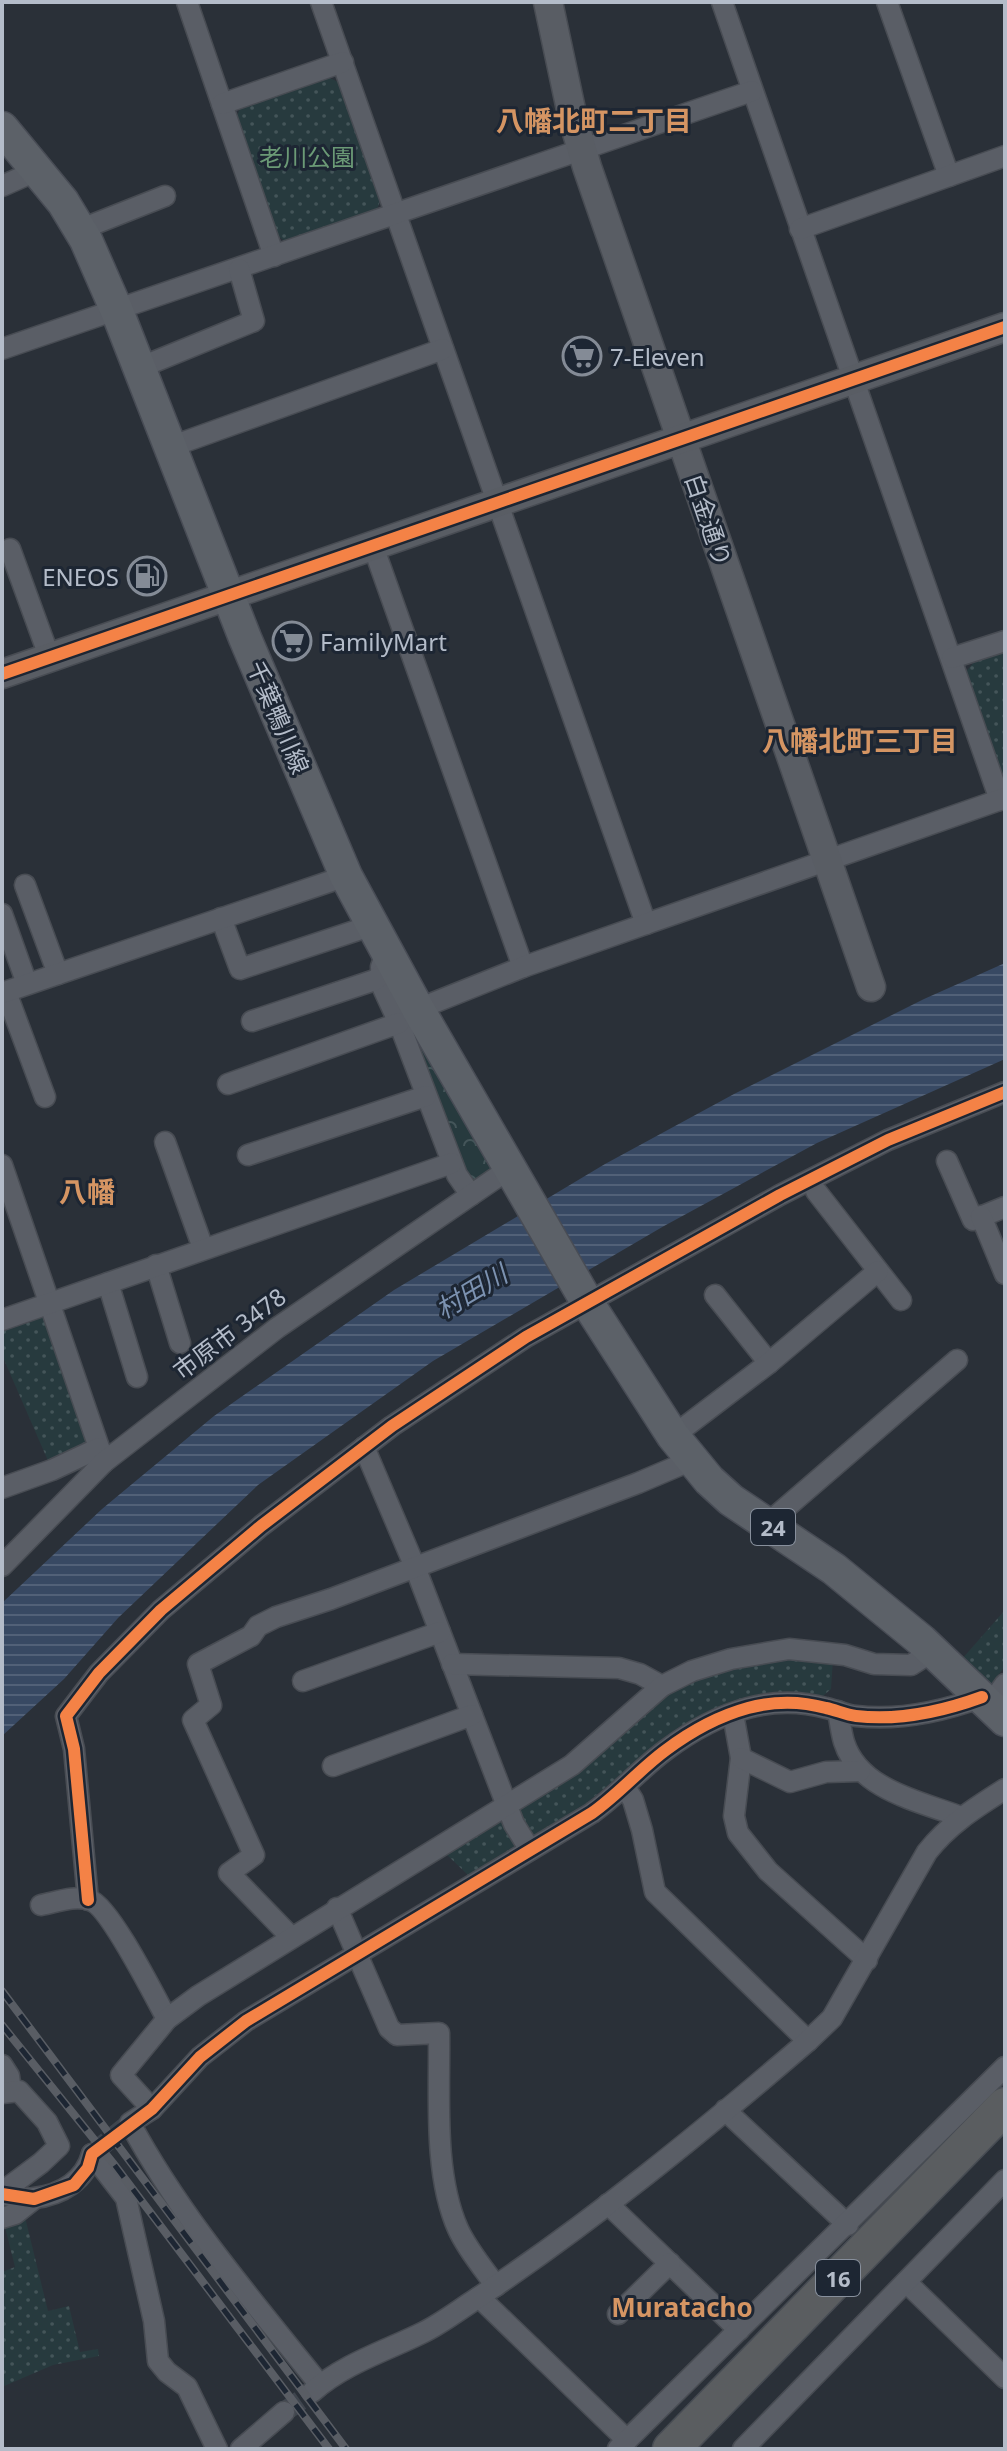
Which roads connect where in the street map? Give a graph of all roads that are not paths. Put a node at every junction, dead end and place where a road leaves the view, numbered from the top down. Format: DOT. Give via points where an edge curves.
graph roads {
  1 [pos="187,2"];
  2 [pos="321,2"];
  3 [pos="548,2"];
  4 [pos="722,2"];
  5 [pos="887,2"];
  6 [pos="343,62"];
  7 [pos="752,91"];
  8 [pos="222,104"];
  9 [pos="2,128"];
  10 [pos="584,151"];
  11 [pos="1005,156"];
  12 [pos="38,170"];
  13 [pos="949,176"];
  14 [pos="2,186"];
  15 [pos="165,196"];
  16 [pos="397,214"];
  17 [pos="800,229"];
  18 [pos="79,230"];
  19 [pos="274,256"];
  20 [pos="239,269"];
  21 [pos="117,311"];
  22 [pos="1004,331"];
  23 [pos="2,349"];
  24 [pos="443,349"];
  25 [pos="139,368"];
  26 [pos="852,379"];
  27 [pos="681,438"];
  28 [pos="170,447"];
  29 [pos="496,502"];
  30 [pos="373,546"];
  31 [pos="10,549"];
  32 [pos="229,594"];
  33 [pos="1005,641"];
  34 [pos="49,656"];
  35 [pos="952,658"];
  36 [pos="2,674"];
  37 [pos="1002,799"];
  38 [pos="827,861"];
  39 [pos="346,876"];
  40 [pos="25,885"];
  41 [pos="2,914"];
  42 [pos="221,918"];
  43 [pos="646,924"];
  44 [pos="380,950"];
  45 [pos="523,967"];
  46 [pos="58,974"];
  47 [pos="27,984"];
  48 [pos="871,987"];
  49 [pos="4,992"];
  50 [pos="409,1016"];
  51 [pos="252,1021"];
  52 [pos="228,1084"];
  53 [pos="1005,1092"];
  54 [pos="426,1096"];
  55 [pos="45,1097"];
  56 [pos="165,1142"];
  57 [pos="248,1155"];
  58 [pos="947,1161"];
  59 [pos="452,1163"];
  60 [pos="2,1165"];
  61 [pos="513,1176"];
  62 [pos="816,1191"];
  63 [pos="471,1195"];
  64 [pos="1005,1207"];
  65 [pos="981,1216"];
  66 [pos="203,1248"];
  67 [pos="156,1265"];
  68 [pos="878,1271"];
  69 [pos="1005,1274"];
  70 [pos="108,1283"];
  71 [pos="715,1295"];
  72 [pos="585,1299"];
  73 [pos="901,1300"];
  74 [pos="50,1304"];
  75 [pos="2,1320"];
  76 [pos="180,1343"];
  77 [pos="957,1360"];
  78 [pos="769,1363"];
  79 [pos="137,1377"];
  80 [pos="364,1447"];
  81 [pos="682,1448"];
  82 [pos="102,1455"];
  83 [pos="2,1488"];
  84 [pos="767,1524"];
  85 [pos="2,1566"];
  86 [pos="415,1567"];
  87 [pos="440,1632"];
  88 [pos="933,1651"];
  89 [pos="452,1664"];
  90 [pos="303,1681"];
  91 [pos="662,1686"];
  92 [pos="996,1701"];
  93 [pos="838,1711"];
  94 [pos="733,1714"];
  95 [pos="472,1715"];
  96 [pos="741,1758"];
  97 [pos="333,1766"];
  98 [pos="860,1771"];
  99 [pos="625,1787"];
  100 [pos="1005,1789"];
  101 [pos="507,1806"];
  102 [pos="961,1817"];
  103 [pos="530,1850"];
  104 [pos="88,1900"];
  105 [pos="41,1905"];
  106 [pos="337,1908"];
  107 [pos="291,1937"];
  108 [pos="359,1954"];
  109 [pos="867,1960"];
  110 [pos="167,2019"];
  111 [pos="808,2041"];
  112 [pos="2,2065"];
  113 [pos="1005,2067"];
  114 [pos="6,2092"];
  115 [pos="1005,2106"];
  116 [pos="152,2109"];
  117 [pos="725,2110"];
  118 [pos="978,2132"];
  119 [pos="1005,2180"];
  120 [pos="2,2193"];
  121 [pos="34,2199"];
  122 [pos="608,2204"];
  123 [pos="2,2218"];
  124 [pos="848,2225"];
  125 [pos="670,2263"];
  126 [pos="906,2282"];
  127 [pos="488,2291"];
  128 [pos="618,2314"];
  129 [pos="739,2330"];
  130 [pos="1005,2378"];
  131 [pos="284,2412"];
  132 [pos="623,2444"];
  133 [pos="217,2449"];
  134 [pos="241,2449"];
  135 [pos="671,2449"];
  136 [pos="704,2449"];
  137 [pos="743,2449"];
  1 -- 8 [label="street"];
  2 -- 6 [label="street"];
  3 -- 10 [label="street, 白金通り"];
  4 -- 7 [label="street"];
  5 -- 13 [label="street"];
  6 -- 8 [label="street"];
  6 -- 16 [label="street"];
  7 -- 10 [label="street"];
  7 -- 17 [label="street"];
  8 -- 19 [label="street"];
  9 -- 12 [label="main road, 千葉鴨川線 / 24"];
  10 -- 16 [label="street"];
  10 -- 27 [label="street, 白金通り"];
  11 -- 13 [label="street"];
  12 -- 14 [label="street"];
  12 -- 18 [label="main road, 千葉鴨川線 / 24"];
  13 -- 17 [label="street"];
  15 -- 18 [label="street"];
  16 -- 19 [label="street"];
  16 -- 24 [label="street"];
  17 -- 26 [label="street"];
  18 -- 21 [label="main road, 千葉鴨川線 / 24"];
  19 -- 20 [label="street"];
  20 -- 21 [label="street"];
  20 -- 25 [label="street" via="254,321"];
  21 -- 23 [label="street"];
  21 -- 25 [label="main road, 千葉鴨川線 / 24"];
  22 -- 26 [label="street"];
  24 -- 28 [label="street"];
  24 -- 29 [label="street"];
  25 -- 28 [label="main road, 千葉鴨川線 / 24"];
  26 -- 27 [label="street"];
  26 -- 35 [label="street"];
  27 -- 29 [label="street"];
  27 -- 38 [label="street, 白金通り"];
  28 -- 32 [label="main road, 千葉鴨川線 / 24"];
  29 -- 30 [label="street"];
  29 -- 43 [label="street"];
  30 -- 32 [label="street"];
  30 -- 45 [label="street"];
  31 -- 34 [label="street"];
  32 -- 34 [label="street"];
  32 -- 39 [label="main road, 千葉鴨川線 / 24"];
  33 -- 35 [label="street"];
  34 -- 36 [label="street"];
  35 -- 37 [label="street"];
  37 -- 38 [label="street"];
  38 -- 43 [label="street"];
  38 -- 48 [label="street, 白金通り"];
  39 -- 42 [label="street"];
  39 -- 44 [label="main road, 千葉鴨川線 / 24"];
  40 -- 46 [label="street"];
  41 -- 47 [label="street"];
  42 -- 44 [label="street" via="240,969"];
  42 -- 46 [label="street"];
  43 -- 45 [label="street"];
  44 -- 50 [label="main road, 千葉鴨川線 / 24"];
  44 -- 51 [label="street" via="375,980"];
  45 -- 50 [label="street"];
  46 -- 47 [label="street"];
  47 -- 49 [label="street"];
  49 -- 55 [label="street"];
  50 -- 52 [label="street"];
  50 -- 54 [label="street"];
  50 -- 61 [label="main road, 千葉鴨川線 / 24"];
  53 -- 72 [label="street" via="875,1147"];
  54 -- 57 [label="street"];
  54 -- 59 [label="street"];
  56 -- 66 [label="street"];
  58 -- 65 [label="street" via="973,1220"];
  59 -- 63 [label="street"];
  59 -- 66 [label="street"];
  60 -- 74 [label="street"];
  61 -- 63 [label="street, 市原市 3478"];
  61 -- 72 [label="main road, 千葉鴨川線 / 24"];
  62 -- 68 [label="street"];
  63 -- 82 [label="street, 市原市 3478"];
  64 -- 65 [label="street"];
  65 -- 69 [label="street"];
  66 -- 67 [label="street"];
  67 -- 70 [label="street"];
  67 -- 76 [label="street"];
  68 -- 73 [label="street"];
  68 -- 78 [label="street"];
  70 -- 74 [label="street"];
  70 -- 79 [label="street"];
  71 -- 78 [label="street"];
  72 -- 80 [label="street"];
  72 -- 81 [label="main road, 24"];
  74 -- 75 [label="street"];
  74 -- 82 [label="street"];
  77 -- 84 [label="street"];
  78 -- 81 [label="street"];
  80 -- 86 [label="street"];
  80 -- 104 [label="street" via="161,1610 99,1673 66,1716 74,1749"];
  81 -- 84 [label="main road, 24" via="731,1500"];
  81 -- 86 [label="street" via="638,1483"];
  82 -- 83 [label="street"];
  82 -- 85 [label="street, 市原市 3478"];
  84 -- 88 [label="main road, 24" via="834,1569"];
  86 -- 87 [label="street"];
  86 -- 107 [label="street" via="276,1617 198,1664 211,1705 193,1720 254,1855 229,1873"];
  87 -- 89 [label="street"];
  87 -- 90 [label="street"];
  88 -- 91 [label="street" via="911,1665 789,1649 731,1659"];
  88 -- 92 [label="main road, 24"];
  89 -- 91 [label="street" via="619,1668"];
  89 -- 95 [label="street"];
  91 -- 101 [label="street" via="572,1765"];
  92 -- 93 [label="street" via="886,1718"];
  93 -- 94 [label="street" via="783,1702"];
  93 -- 98 [label="street" via="844,1745"];
  94 -- 96 [label="street"];
  94 -- 99 [label="street" via="667,1749"];
  95 -- 97 [label="street"];
  95 -- 101 [label="street"];
  96 -- 98 [label="street" via="790,1782 826,1772"];
  96 -- 109 [label="street" via="734,1816 738,1833 768,1871"];
  98 -- 102 [label="street" via="877,1785"];
  99 -- 103 [label="street"];
  99 -- 111 [label="street" via="642,1830 655,1892"];
  100 -- 102 [label="street"];
  101 -- 103 [label="street"];
  101 -- 106 [label="street"];
  102 -- 109 [label="street" via="927,1852"];
  103 -- 108 [label="street"];
  104 -- 105 [label="street" via="78,1897"];
  104 -- 110 [label="street" via="110,1918"];
  106 -- 107 [label="street"];
  106 -- 108 [label="street"];
  107 -- 110 [label="street"];
  108 -- 116 [label="street" via="222,2038"];
  108 -- 127 [label="street" via="389,2028 397,2035 439,2033 444,2187"];
  109 -- 111 [label="street" via="832,2018"];
  110 -- 116 [label="street" via="121,2075"];
  111 -- 117 [label="street"];
  112 -- 114 [label="street" via="9,2076"];
  113 -- 118 [label="street"];
  114 -- 120 [label="street" via="19,2091 47,2122 59,2146"];
  115 -- 118 [label="highway, 16"];
  116 -- 127 [label="street" via="130,2123 156,2171 315,2389 359,2361 427,2331"];
  117 -- 122 [label="street"];
  117 -- 124 [label="street"];
  118 -- 124 [label="street"];
  118 -- 135 [label="highway, 16"];
  118 -- 136 [label="highway, 16"];
  119 -- 126 [label="street"];
  120 -- 121 [label="street"];
  121 -- 123 [label="street"];
  121 -- 133 [label="street" via="74,2185 92,2154 126,2198 158,2361 187,2387"];
  122 -- 125 [label="street"];
  122 -- 127 [label="street"];
  124 -- 129 [label="street"];
  125 -- 128 [label="street"];
  125 -- 129 [label="street"];
  126 -- 130 [label="street"];
  126 -- 137 [label="street"];
  127 -- 132 [label="street"];
  129 -- 132 [label="street"];
  131 -- 134 [label="street"];
}
